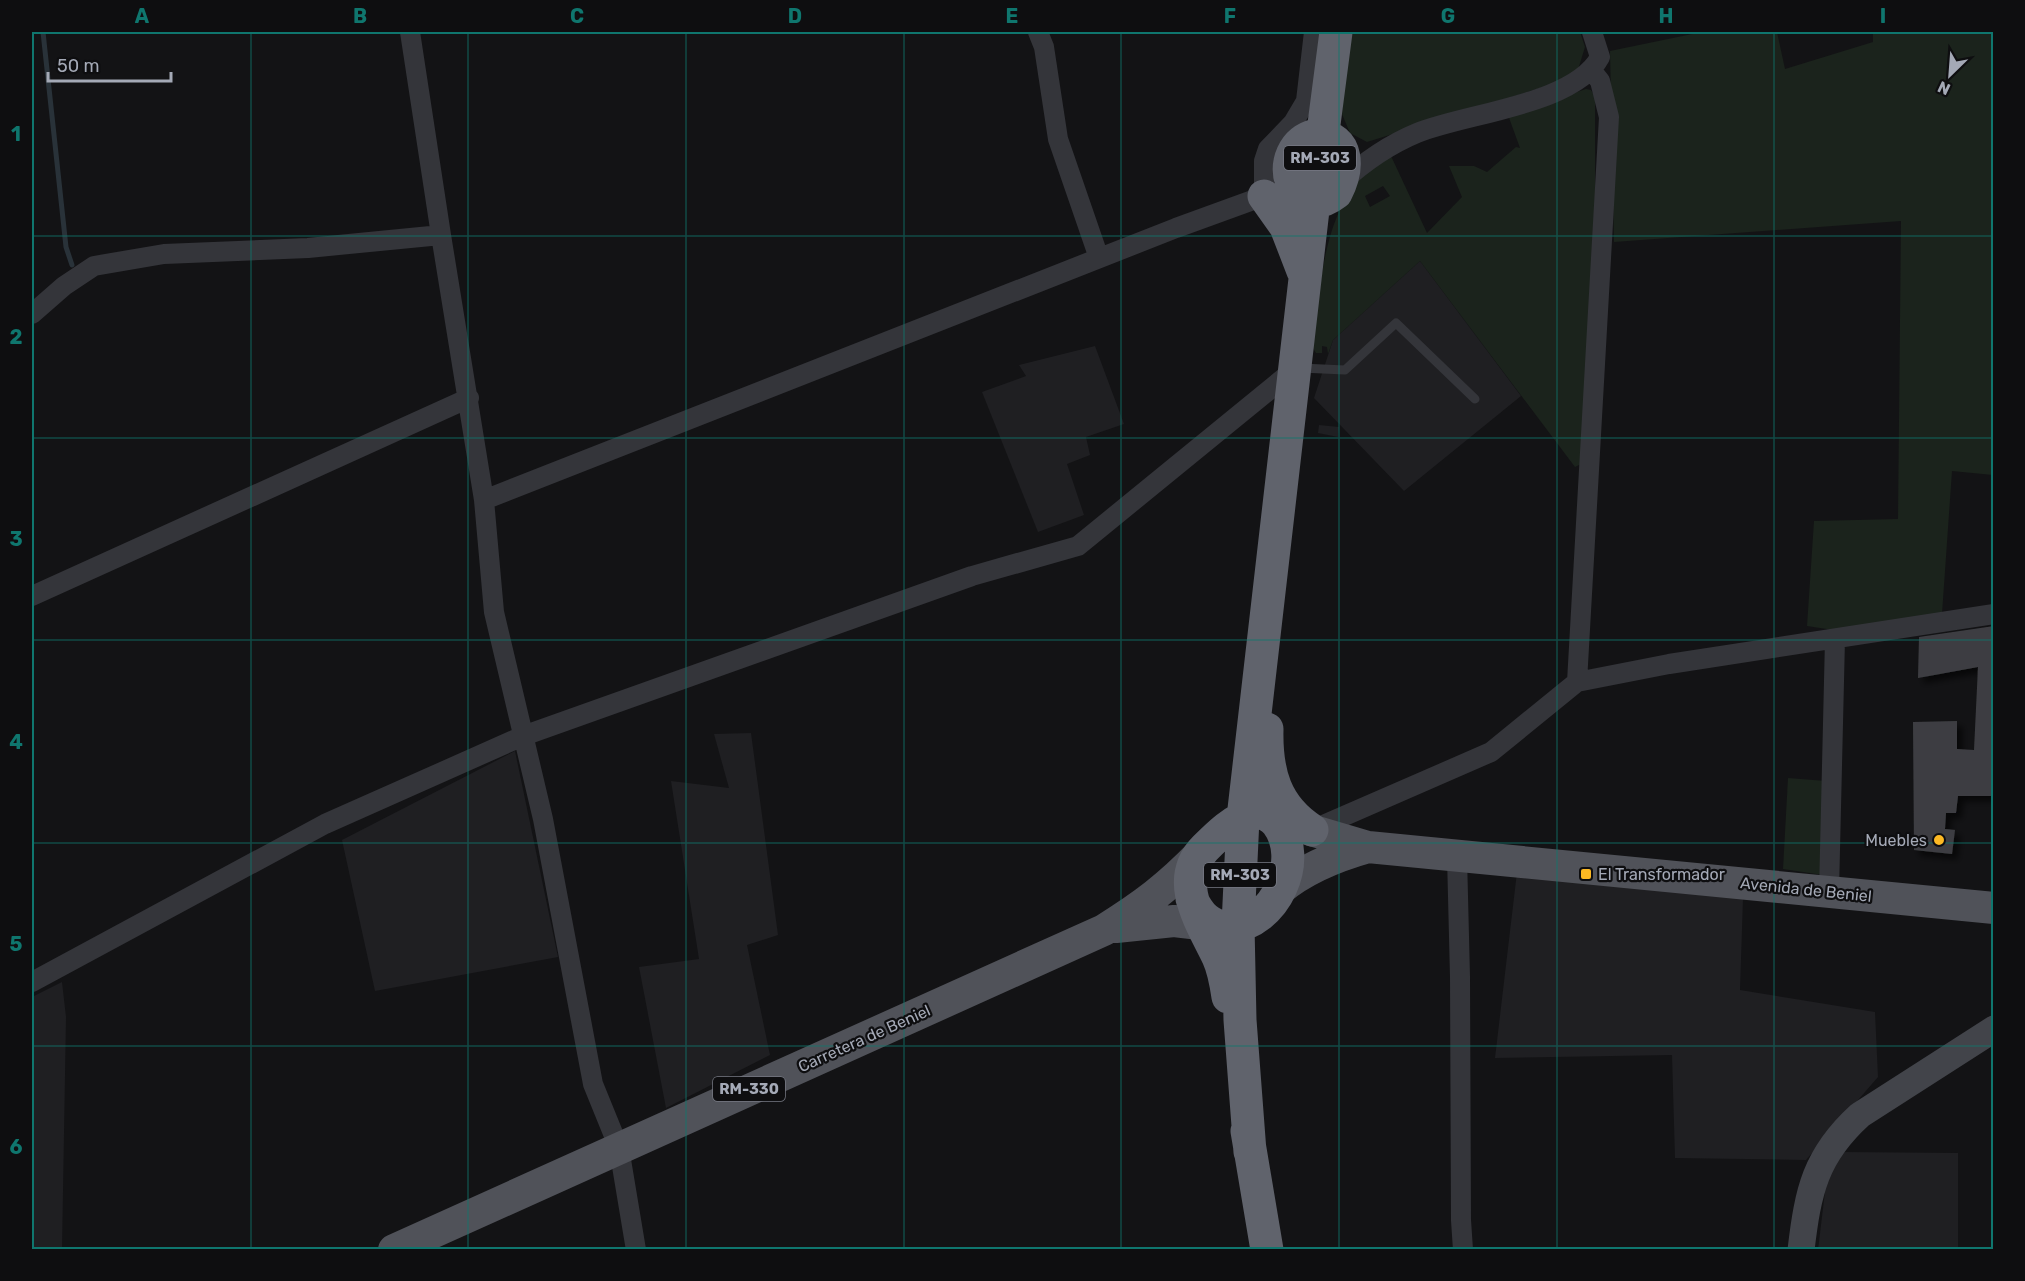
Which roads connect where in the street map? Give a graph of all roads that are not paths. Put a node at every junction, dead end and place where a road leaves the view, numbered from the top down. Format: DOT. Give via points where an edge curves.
graph roads {
  1 [pos="410,32"];
  2 [pos="1038,32"];
  3 [pos="1314,32"];
  4 [pos="1336,32"];
  5 [pos="1592,32"];
  6 [pos="1592,71"];
  7 [pos="1331,140"];
  8 [pos="1324,194"];
  9 [pos="1264,196"];
  10 [pos="441,235"];
  11 [pos="1099,258"];
  12 [pos="1306,284"];
  13 [pos="32,314"];
  14 [pos="1296,368"];
  15 [pos="469,398"];
  16 [pos="1475,399"];
  17 [pos="484,500"];
  18 [pos="32,596"];
  19 [pos="1268,598"];
  20 [pos="1994,614"];
  21 [pos="1835,639"];
  22 [pos="1577,682"];
  23 [pos="523,735"];
  24 [pos="1281,824"];
  25 [pos="1368,847"];
  26 [pos="1201,853"];
  27 [pos="1457,856"];
  28 [pos="1280,890"];
  29 [pos="1829,891"];
  30 [pos="1994,908"];
  31 [pos="1205,923"];
  32 [pos="1104,930"];
  33 [pos="32,982"];
  34 [pos="1994,1029"];
  35 [pos="619,1148"];
  36 [pos="1250,1152"];
  37 [pos="394,1250"];
  38 [pos="636,1250"];
  39 [pos="1267,1250"];
  40 [pos="1463,1250"];
  41 [pos="1801,1250"];
  1 -- 10 [label="street"];
  2 -- 11 [label="street" via="1044,47 1058,139"];
  3 -- 9 [label="street" via="1306,101 1293,123 1268,149"];
  4 -- 7 [label="highway, RM-303"];
  5 -- 6 [label="street" via="1599,57"];
  6 -- 7 [label="street" via="1563,91 1419,132"];
  6 -- 22 [label="street" via="1600,81 1609,117"];
  7 -- 8 [label="highway, RM-303"];
  7 -- 8 [label="street" via="1371,157"];
  7 -- 9 [label="street" via="1282,176"];
  8 -- 9 [label="street"];
  8 -- 12 [label="highway, RM-303"];
  9 -- 11 [label="street"];
  9 -- 12 [label="highway" via="1296,248"];
  10 -- 13 [label="street" via="308,248 164,254 94,266"];
  10 -- 15 [label="street"];
  11 -- 17 [label="street"];
  12 -- 14 [label="highway, RM-303"];
  14 -- 16 [label="lane" via="1345,370 1395,323"];
  14 -- 19 [label="highway, RM-303"];
  14 -- 23 [label="street" via="1078,546 972,576"];
  15 -- 17 [label="street"];
  15 -- 18 [label="street"];
  17 -- 23 [label="street" via="494,612"];
  19 -- 24 [label="highway" via="1267,737"];
  19 -- 26 [label="highway" via="1233,768"];
  20 -- 21 [label="street"];
  21 -- 22 [label="street" via="1669,663"];
  21 -- 29 [label="street"];
  22 -- 24 [label="street" via="1491,752"];
  23 -- 33 [label="street" via="325,824"];
  23 -- 35 [label="street" via="543,819 593,1084"];
  24 -- 25 [label="main road"];
  24 -- 26 [label="highway"];
  24 -- 28 [label="highway" via="1290,862"];
  24 -- 31 [label="highway, RM-303"];
  25 -- 27 [label="main road, Avenida de Beniel"];
  25 -- 28 [label="main road" via="1300,874"];
  26 -- 31 [label="highway" via="1191,879"];
  26 -- 32 [label="main road" via="1149,902"];
  27 -- 29 [label="main road, Avenida de Beniel"];
  27 -- 40 [label="street"];
  28 -- 31 [label="highway" via="1257,916"];
  28 -- 36 [label="highway" via="1258,945 1253,978"];
  29 -- 30 [label="main road, Avenida de Beniel"];
  31 -- 32 [label="main road" via="1145,922"];
  31 -- 36 [label="highway" via="1225,977"];
  32 -- 35 [label="main road, Carretera de Beniel / RM-330"];
  34 -- 41 [label="street" via="1869,1109 1841,1133 1824,1156 1806,1202"];
  35 -- 37 [label="main road, Carretera de Beniel / RM-330"];
  35 -- 38 [label="street"];
  36 -- 39 [label="highway"];
}
